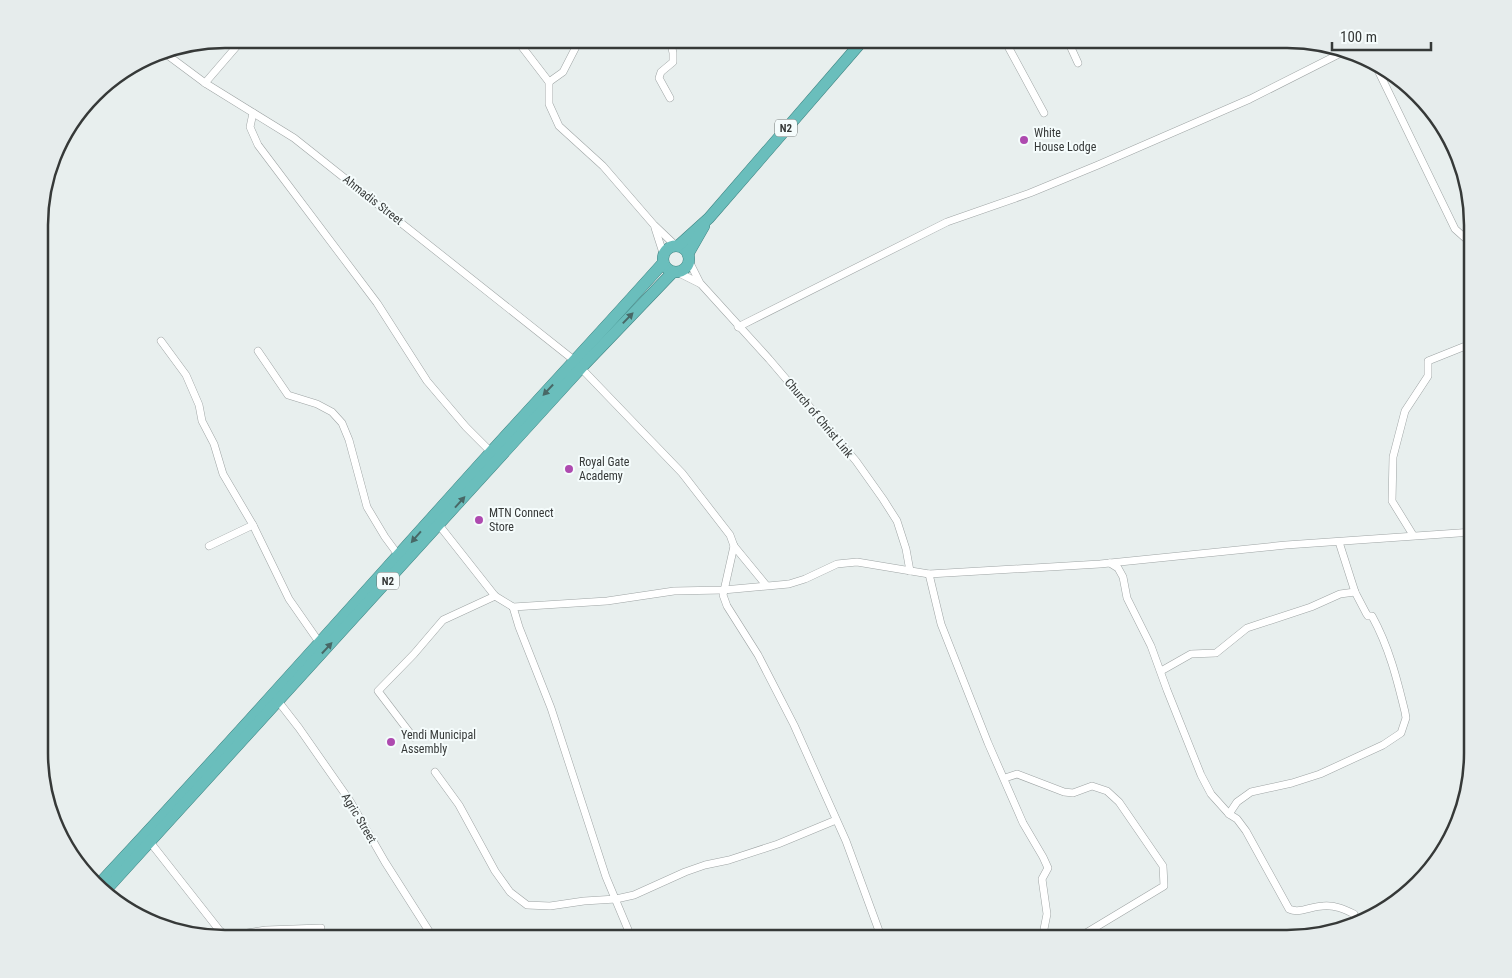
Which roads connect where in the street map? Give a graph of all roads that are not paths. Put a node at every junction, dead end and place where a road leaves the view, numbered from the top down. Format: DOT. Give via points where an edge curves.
graph roads {
  1 [pos="235,48"];
  2 [pos="523,48"];
  3 [pos="575,48"];
  4 [pos="672,48"];
  5 [pos="856,48"];
  6 [pos="1009,48"];
  7 [pos="1071,48"];
  8 [pos="1337,55"];
  9 [pos="169,56"];
  10 [pos="1078,63"];
  11 [pos="1379,73"];
  12 [pos="549,82"];
  13 [pos="205,83"];
  14 [pos="670,98"];
  15 [pos="253,113"];
  16 [pos="1044,113"];
  17 [pos="709,218"];
  18 [pos="654,225"];
  19 [pos="1464,234"];
  20 [pos="676,245"];
  21 [pos="663,258"];
  22 [pos="689,258"];
  23 [pos="675,272"];
  24 [pos="700,283"];
  25 [pos="738,327"];
  26 [pos="161,341"];
  27 [pos="1464,347"];
  28 [pos="258,351"];
  29 [pos="578,364"];
  30 [pos="491,452"];
  31 [pos="253,525"];
  32 [pos="439,526"];
  33 [pos="1464,533"];
  34 [pos="1413,536"];
  35 [pos="1339,542"];
  36 [pos="209,546"];
  37 [pos="734,546"];
  38 [pos="399,556"];
  39 [pos="1110,563"];
  40 [pos="910,571"];
  41 [pos="929,574"];
  42 [pos="766,585"];
  43 [pos="723,590"];
  44 [pos="1356,592"];
  45 [pos="495,596"];
  46 [pos="513,607"];
  47 [pos="319,642"];
  48 [pos="1161,671"];
  49 [pos="274,698"];
  50 [pos="413,737"];
  51 [pos="435,772"];
  52 [pos="1004,778"];
  53 [pos="1229,814"];
  54 [pos="836,820"];
  55 [pos="150,842"];
  56 [pos="102,881"];
  57 [pos="108,887"];
  58 [pos="616,899"];
  59 [pos="1354,914"];
  60 [pos="321,928"];
  61 [pos="219,930"];
  62 [pos="266,930"];
  63 [pos="428,930"];
  64 [pos="628,930"];
  65 [pos="879,930"];
  66 [pos="1044,930"];
  67 [pos="1091,930"];
  1 -- 13 [label="street"];
  2 -- 12 [label="street"];
  3 -- 12 [label="street" via="563,72"];
  4 -- 14 [label="street" via="673,62 659,78"];
  5 -- 17 [label="highway, N2"];
  6 -- 16 [label="street"];
  7 -- 10 [label="street"];
  8 -- 25 [label="street" via="1250,99 1098,165 947,222"];
  9 -- 13 [label="street, Ahmadis Street"];
  11 -- 19 [label="street" via="1455,229"];
  12 -- 18 [label="street" via="549,104 559,126 603,166"];
  13 -- 15 [label="street, Ahmadis Street"];
  15 -- 29 [label="street, Ahmadis Street" via="308,148"];
  15 -- 30 [label="street" via="250,127 258,145 371,295 427,380"];
  17 -- 20 [label="highway, N2"];
  17 -- 22 [label="highway, N2"];
  18 -- 20 [label="street"];
  18 -- 21 [label="street"];
  20 -- 21 [label="highway" via="668,248"];
  20 -- 22 [label="highway" via="684,248"];
  21 -- 23 [label="highway" via="667,269"];
  21 -- 29 [label="highway, N2"];
  22 -- 23 [label="highway" via="686,268"];
  22 -- 24 [label="street, Church of Christ Link"];
  23 -- 24 [label="street, Church of Christ Link"];
  29 -- 23 [label="highway, N2, one-way"];
  24 -- 25 [label="street, Church of Christ Link"];
  25 -- 40 [label="street, Church of Christ Link" via="856,461 883,499 897,521"];
  26 -- 31 [label="street" via="186,375 223,474"];
  27 -- 34 [label="street" via="1428,361 1428,376 1405,411 1394,457 1392,501"];
  28 -- 38 [label="street" via="288,395 317,404 332,412 342,423 367,508"];
  29 -- 30 [label="highway, N2, one-way"];
  32 -- 29 [label="highway, N2, one-way"];
  29 -- 37 [label="street, Ahmadis Street" via="682,473 730,535"];
  30 -- 38 [label="highway, N2, one-way"];
  31 -- 36 [label="street"];
  31 -- 47 [label="street" via="289,599"];
  32 -- 45 [label="street"];
  49 -- 32 [label="highway, N2, one-way"];
  33 -- 34 [label="street"];
  34 -- 35 [label="street"];
  35 -- 39 [label="street"];
  35 -- 44 [label="street"];
  37 -- 42 [label="street, Ahmadis Street"];
  37 -- 43 [label="street"];
  38 -- 47 [label="highway, N2"];
  39 -- 41 [label="street"];
  39 -- 48 [label="street" via="1123,577 1128,598"];
  40 -- 41 [label="street"];
  40 -- 42 [label="street" via="857,562 837,564 789,584"];
  41 -- 52 [label="street" via="941,624"];
  42 -- 43 [label="street"];
  43 -- 46 [label="street" via="674,591 607,601"];
  43 -- 54 [label="street" via="727,606 758,655 794,725"];
  44 -- 48 [label="street" via="1340,594 1247,628 1216,653 1191,654"];
  44 -- 53 [label="street" via="1366,613 1372,616 1382,634 1395,671 1406,718 1401,733 1383,745 1320,774 1251,792 1237,802"];
  45 -- 46 [label="street"];
  45 -- 50 [label="street" via="443,620 378,691"];
  46 -- 58 [label="street"];
  47 -- 49 [label="highway, N2"];
  48 -- 53 [label="street" via="1201,775 1211,794"];
  49 -- 55 [label="highway, N2"];
  49 -- 56 [label="highway, N2"];
  49 -- 63 [label="street, Agric Street" via="350,801"];
  51 -- 58 [label="street" via="459,805 495,871 510,892 527,904 550,906"];
  52 -- 66 [label="street" via="1023,823 1048,868 1042,879 1047,914"];
  52 -- 67 [label="street" via="1018,774 1064,792 1073,793 1092,786 1107,791 1120,802 1163,866 1164,886"];
  53 -- 59 [label="street" via="1246,831 1289,908 1295,911 1323,906 1342,908"];
  54 -- 58 [label="street" via="778,844 704,865 634,895"];
  54 -- 65 [label="street"];
  55 -- 57 [label="highway, N2"];
  55 -- 61 [label="street"];
  58 -- 64 [label="street"];
  60 -- 62 [label="street"];
}
